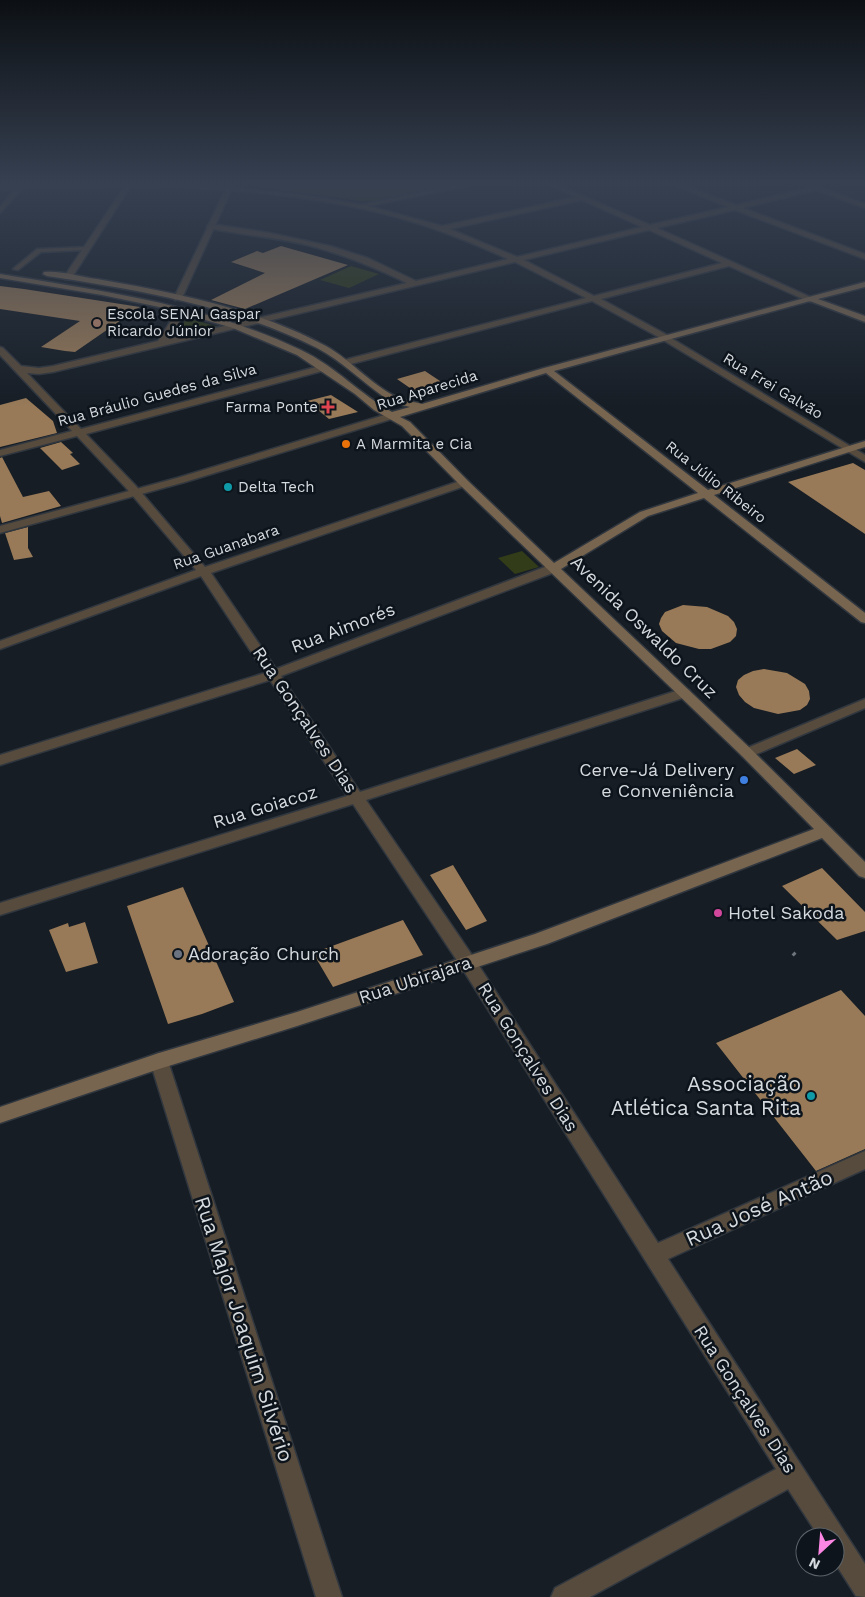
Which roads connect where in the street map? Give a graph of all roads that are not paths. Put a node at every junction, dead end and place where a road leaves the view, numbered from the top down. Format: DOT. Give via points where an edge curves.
graph roads {
  1 [pos="33,259"];
  2 [pos="80,259"];
  3 [pos="196,259"];
  4 [pos="360,259"];
  5 [pos="511,259"];
  6 [pos="520,259"];
  7 [pos="721,259"];
  8 [pos="514,260"];
  9 [pos="731,263"];
  10 [pos="0,267"];
  11 [pos="25,271"];
  12 [pos="0,276"];
  13 [pos="68,277"];
  14 [pos="414,283"];
  15 [pos="865,284"];
  16 [pos="178,298"];
  17 [pos="593,299"];
  18 [pos="814,300"];
  19 [pos="182,310"];
  20 [pos="865,319"];
  21 [pos="260,320"];
  22 [pos="236,326"];
  23 [pos="666,338"];
  24 [pos="161,344"];
  25 [pos="0,350"];
  26 [pos="347,362"];
  27 [pos="323,368"];
  28 [pos="19,369"];
  29 [pos="546,370"];
  30 [pos="46,371"];
  31 [pos="33,385"];
  32 [pos="422,407"];
  33 [pos="391,416"];
  34 [pos="77,432"];
  35 [pos="865,444"];
  36 [pos="848,449"];
  37 [pos="0,453"];
  38 [pos="865,459"];
  39 [pos="464,483"];
  40 [pos="136,493"];
  41 [pos="705,493"];
  42 [pos="0,530"];
  43 [pos="554,568"];
  44 [pos="204,571"];
  45 [pos="865,618"];
  46 [pos="0,644"];
  47 [pos="275,674"];
  48 [pos="684,693"];
  49 [pos="865,703"];
  50 [pos="747,753"];
  51 [pos="0,760"];
  52 [pos="357,798"];
  53 [pos="825,832"];
  54 [pos="865,872"];
  55 [pos="0,909"];
  56 [pos="468,962"];
  57 [pos="159,1061"];
  58 [pos="0,1115"];
  59 [pos="865,1160"];
  60 [pos="654,1255"];
  61 [pos="793,1473"];
  62 [pos="827,1527"];
  63 [pos="845,1555"];
  64 [pos="865,1587"];
  65 [pos="329,1597"];
  66 [pos="564,1597"];
  1 -- 11 [label="lane"];
  2 -- 13 [label="street"];
  3 -- 16 [label="street"];
  4 -- 14 [label="street"];
  5 -- 8 [label="street, Rua Frei Galvão"];
  6 -- 8 [label="street"];
  7 -- 9 [label="street"];
  8 -- 14 [label="street"];
  8 -- 17 [label="street, Rua Frei Galvão"];
  9 -- 17 [label="street"];
  9 -- 18 [label="street"];
  10 -- 11 [label="main road"];
  11 -- 13 [label="main road"];
  12 -- 19 [label="main road, Avenida Oswaldo Cruz"];
  13 -- 16 [label="main road"];
  14 -- 21 [label="street"];
  15 -- 18 [label="main road, Rua Aparecida"];
  16 -- 21 [label="main road"];
  17 -- 23 [label="street, Rua Frei Galvão"];
  17 -- 26 [label="street"];
  18 -- 20 [label="main road"];
  18 -- 23 [label="main road, Rua Aparecida"];
  19 -- 22 [label="main road, Avenida Oswaldo Cruz"];
  19 -- 24 [label="street"];
  21 -- 22 [label="street"];
  21 -- 26 [label="main road"];
  22 -- 24 [label="street"];
  22 -- 27 [label="main road, Avenida Oswaldo Cruz" via="300,353"];
  23 -- 29 [label="main road, Rua Aparecida"];
  23 -- 36 [label="street, Rua Frei Galvão"];
  24 -- 30 [label="street"];
  25 -- 28 [label="street, Rua Gonçalves Dias"];
  26 -- 32 [label="main road" via="400,402"];
  27 -- 33 [label="main road, Avenida Oswaldo Cruz"];
  27 -- 34 [label="street, Rua Bráulio Guedes da Silva"];
  28 -- 30 [label="street"];
  28 -- 31 [label="street, Rua Gonçalves Dias"];
  29 -- 32 [label="main road, Rua Aparecida"];
  29 -- 41 [label="main road, Rua Júlio Ribeiro"];
  30 -- 31 [label="street"];
  31 -- 34 [label="street, Rua Gonçalves Dias"];
  32 -- 33 [label="main road, Rua Aparecida"];
  33 -- 39 [label="main road, Avenida Oswaldo Cruz" via="406,424"];
  33 -- 40 [label="street, Rua Aparecida"];
  34 -- 37 [label="street, Rua Bráulio Guedes da Silva"];
  34 -- 40 [label="street, Rua Gonçalves Dias"];
  35 -- 36 [label="main road"];
  36 -- 38 [label="street, Rua Frei Galvão"];
  36 -- 41 [label="main road"];
  39 -- 43 [label="main road, Avenida Oswaldo Cruz"];
  39 -- 44 [label="street, Rua Guanabara"];
  40 -- 42 [label="street, Rua Aparecida"];
  40 -- 44 [label="street, Rua Gonçalves Dias"];
  41 -- 43 [label="main road" via="644,514"];
  41 -- 45 [label="main road, Rua Júlio Ribeiro"];
  43 -- 47 [label="street, Rua Aimorés"];
  43 -- 48 [label="main road, Avenida Oswaldo Cruz"];
  44 -- 46 [label="street, Rua Guanabara"];
  44 -- 47 [label="street, Rua Gonçalves Dias"];
  47 -- 51 [label="street, Rua Aimorés"];
  47 -- 52 [label="street, Rua Gonçalves Dias"];
  48 -- 50 [label="main road, Avenida Oswaldo Cruz"];
  48 -- 52 [label="street, Rua Goiacoz"];
  49 -- 50 [label="street"];
  50 -- 53 [label="main road, Avenida Oswaldo Cruz"];
  52 -- 55 [label="street, Rua Goiacoz"];
  52 -- 56 [label="street, Rua Gonçalves Dias"];
  53 -- 54 [label="main road, Avenida Oswaldo Cruz"];
  53 -- 56 [label="main road, Rua Ubirajara" via="541,939"];
  56 -- 57 [label="main road, Rua Ubirajara"];
  56 -- 60 [label="street, Rua Gonçalves Dias"];
  57 -- 58 [label="main road, Rua Ubirajara"];
  57 -- 65 [label="street, Rua Major Joaquim Silvério"];
  59 -- 60 [label="street, Rua José Antão"];
  60 -- 61 [label="street, Rua Gonçalves Dias"];
  61 -- 62 [label="street, Rua Gonçalves Dias"];
  61 -- 66 [label="street"];
  63 -- 64 [label="street, Rua Gonçalves Dias"];
}
